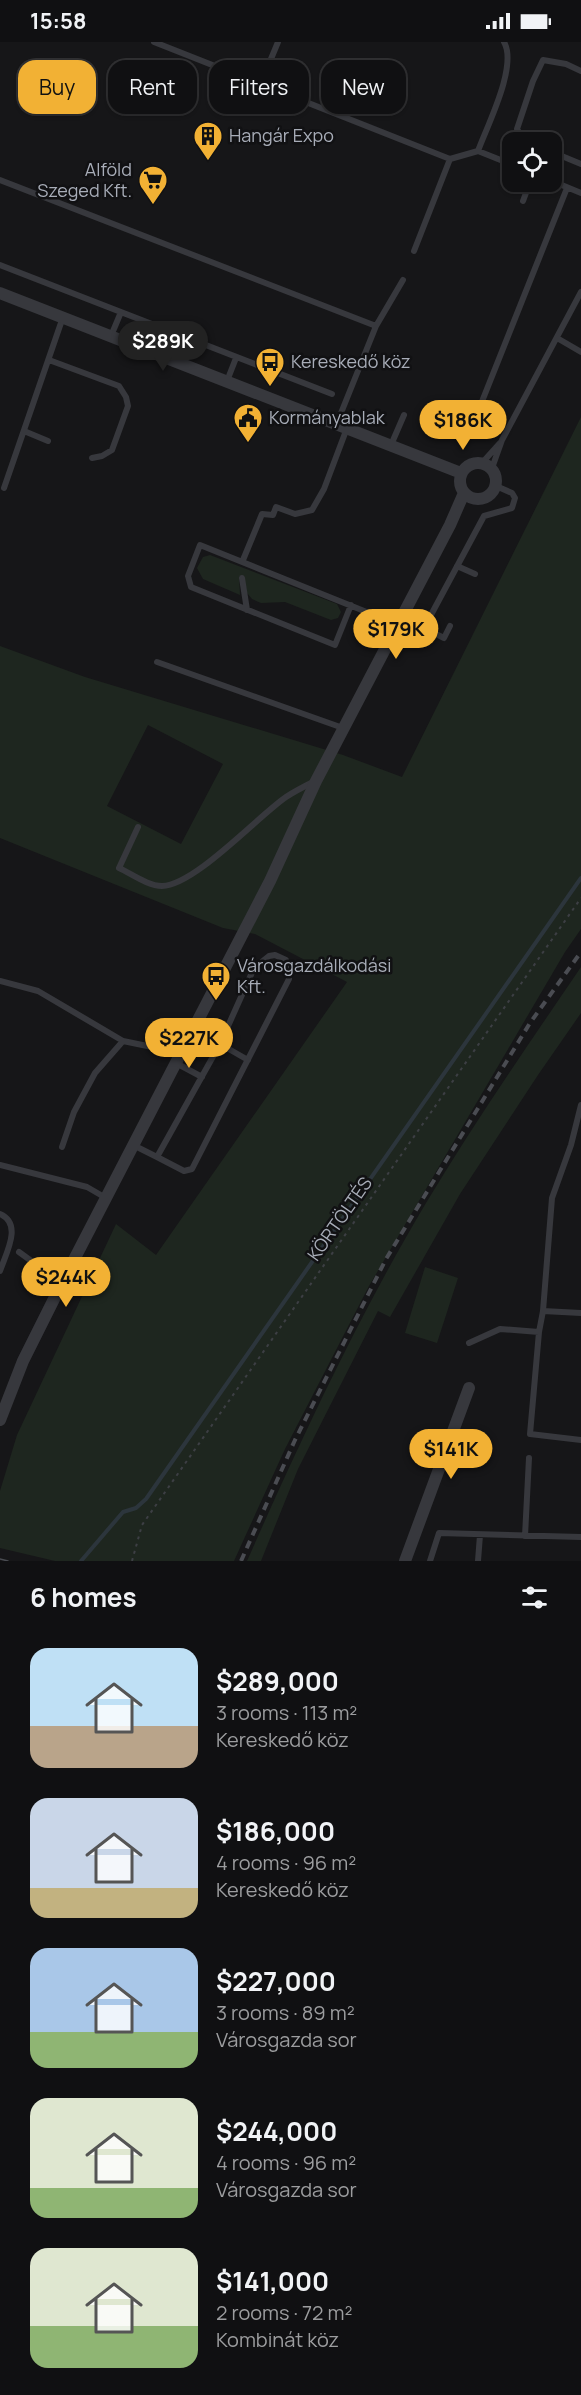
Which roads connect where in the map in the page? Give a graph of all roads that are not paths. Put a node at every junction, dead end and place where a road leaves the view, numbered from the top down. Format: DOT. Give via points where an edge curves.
graph roads {
  1 [pos="154,42"];
  2 [pos="278,42"];
  3 [pos="504,42"];
  4 [pos="271,60"];
  5 [pos="209,63"];
  6 [pos="581,71"];
  7 [pos="309,102"];
  8 [pos="519,132"];
  9 [pos="478,151"];
  10 [pos="562,156"];
  11 [pos="450,159"];
  12 [pos="502,161"];
  13 [pos="581,164"];
  14 [pos="0,180"];
  15 [pos="562,186"];
  16 [pos="567,188"];
  17 [pos="526,192"];
  18 [pos="581,193"];
  19 [pos="523,201"];
  20 [pos="414,251"];
  21 [pos="0,265"];
  22 [pos="403,280"];
  23 [pos="581,292"];
  24 [pos="0,293"];
  25 [pos="121,312"];
  26 [pos="63,317"];
  27 [pos="376,326"];
  28 [pos="111,336"];
  29 [pos="557,338"];
  30 [pos="581,352"];
  31 [pos="236,358"];
  32 [pos="49,360"];
  33 [pos="227,381"];
  34 [pos="332,394"];
  35 [pos="479,409"];
  36 [pos="404,415"];
  37 [pos="342,425"];
  38 [pos="24,431"];
  39 [pos="502,440"];
  40 [pos="48,441"];
  41 [pos="391,446"];
  42 [pos="92,458"];
  43 [pos="487,465"];
  44 [pos="461,473"];
  45 [pos="496,486"];
  46 [pos="4,488"];
  47 [pos="469,496"];
  48 [pos="243,560"];
  49 [pos="458,566"];
  50 [pos="475,574"];
  51 [pos="242,578"];
  52 [pos="351,605"];
  53 [pos="247,609"];
  54 [pos="399,621"];
  55 [pos="450,626"];
  56 [pos="424,628"];
  57 [pos="157,662"];
  58 [pos="343,728"];
  59 [pos="316,781"];
  60 [pos="138,827"];
  61 [pos="0,981"];
  62 [pos="123,1041"];
  63 [pos="220,1044"];
  64 [pos="177,1060"];
  65 [pos="248,1060"];
  66 [pos="202,1077"];
  67 [pos="581,1105"];
  68 [pos="134,1145"];
  69 [pos="62,1147"];
  70 [pos="157,1158"];
  71 [pos="0,1165"];
  72 [pos="106,1198"];
  73 [pos="0,1214"];
  74 [pos="19,1252"];
  75 [pos="0,1270"];
  76 [pos="64,1280"];
  77 [pos="543,1311"];
  78 [pos="581,1313"];
  79 [pos="539,1332"];
  80 [pos="469,1343"];
  81 [pos="469,1388"];
  82 [pos="0,1420"];
  83 [pos="581,1440"];
  84 [pos="529,1458"];
  85 [pos="480,1535"];
  86 [pos="525,1536"];
  87 [pos="581,1537"];
  88 [pos="405,1561"];
  89 [pos="430,1561"];
  90 [pos="478,1561"];
  1 -- 5 [label="lane"];
  2 -- 4 [label="lane"];
  3 -- 9 [label="lane" via="509,67"];
  6 -- 8 [label="lane" via="543,60"];
  7 -- 11 [label="lane"];
  9 -- 11 [label="lane"];
  9 -- 12 [label="lane"];
  10 -- 13 [label="lane"];
  11 -- 20 [label="lane"];
  14 -- 27 [label="lane"];
  15 -- 16 [label="lane"];
  16 -- 18 [label="lane"];
  16 -- 35 [label="lane"];
  17 -- 19 [label="lane"];
  21 -- 25 [label="lane"];
  22 -- 27 [label="lane"];
  23 -- 29 [label="lane"];
  24 -- 26 [label="street"];
  25 -- 28 [label="lane"];
  25 -- 31 [label="lane"];
  26 -- 28 [label="street"];
  26 -- 32 [label="lane"];
  27 -- 37 [label="lane"];
  28 -- 33 [label="street"];
  29 -- 30 [label="lane"];
  29 -- 39 [label="lane"];
  31 -- 33 [label="lane"];
  31 -- 34 [label="lane"];
  32 -- 38 [label="lane"];
  32 -- 42 [label="lane" via="119,386 126,397 128,406 112,450"];
  33 -- 37 [label="street"];
  36 -- 41 [label="lane"];
  37 -- 41 [label="street"];
  37 -- 48 [label="lane" via="324,489 312,510 295,514 276,507 273,515 262,514"];
  38 -- 40 [label="lane"];
  38 -- 46 [label="lane"];
  39 -- 43 [label="lane"];
  39 -- 43 [label="lane"];
  41 -- 44 [label="street"];
  43 -- 44 [label="street" via="474,463"];
  43 -- 45 [label="street" via="497,480"];
  44 -- 47 [label="street" via="459,480"];
  45 -- 47 [label="street" via="487,497"];
  45 -- 49 [label="lane" via="512,493 512,508 484,516"];
  47 -- 54 [label="street"];
  48 -- 52 [label="lane"];
  48 -- 53 [label="lane" via="200,544 188,576 191,587"];
  49 -- 50 [label="lane"];
  49 -- 56 [label="lane"];
  51 -- 53 [label="lane"];
  52 -- 53 [label="lane" via="335,645"];
  52 -- 54 [label="lane"];
  54 -- 56 [label="lane"];
  54 -- 58 [label="street"];
  55 -- 56 [label="lane" via="444,639"];
  57 -- 58 [label="lane"];
  58 -- 59 [label="street"];
  59 -- 60 [label="lane" via="286,797 202,867 163,886 119,868"];
  59 -- 64 [label="street" via="270,881"];
  61 -- 62 [label="lane" via="38,991"];
  62 -- 64 [label="lane" via="153,1047"];
  62 -- 69 [label="lane" via="94,1073"];
  63 -- 65 [label="lane"];
  63 -- 65 [label="lane" via="254,968 268,956 286,960 289,979"];
  63 -- 66 [label="lane"];
  64 -- 66 [label="lane"];
  64 -- 68 [label="street"];
  65 -- 70 [label="lane" via="192,1169 184,1171"];
  66 -- 70 [label="lane"];
  67 -- 77 [label="lane" via="552,1198"];
  68 -- 70 [label="lane"];
  68 -- 72 [label="street"];
  71 -- 72 [label="lane" via="87,1187"];
  72 -- 76 [label="street"];
  73 -- 75 [label="lane" via="13,1225"];
  74 -- 76 [label="lane"];
  76 -- 82 [label="street" via="24,1360"];
  77 -- 78 [label="lane"];
  77 -- 79 [label="lane"];
  79 -- 80 [label="lane" via="500,1329"];
  79 -- 83 [label="lane" via="530,1434"];
  81 -- 88 [label="street"];
  84 -- 86 [label="lane"];
  85 -- 86 [label="lane"];
  85 -- 89 [label="lane" via="439,1533"];
  85 -- 90 [label="lane"];
  86 -- 87 [label="lane"];
}
